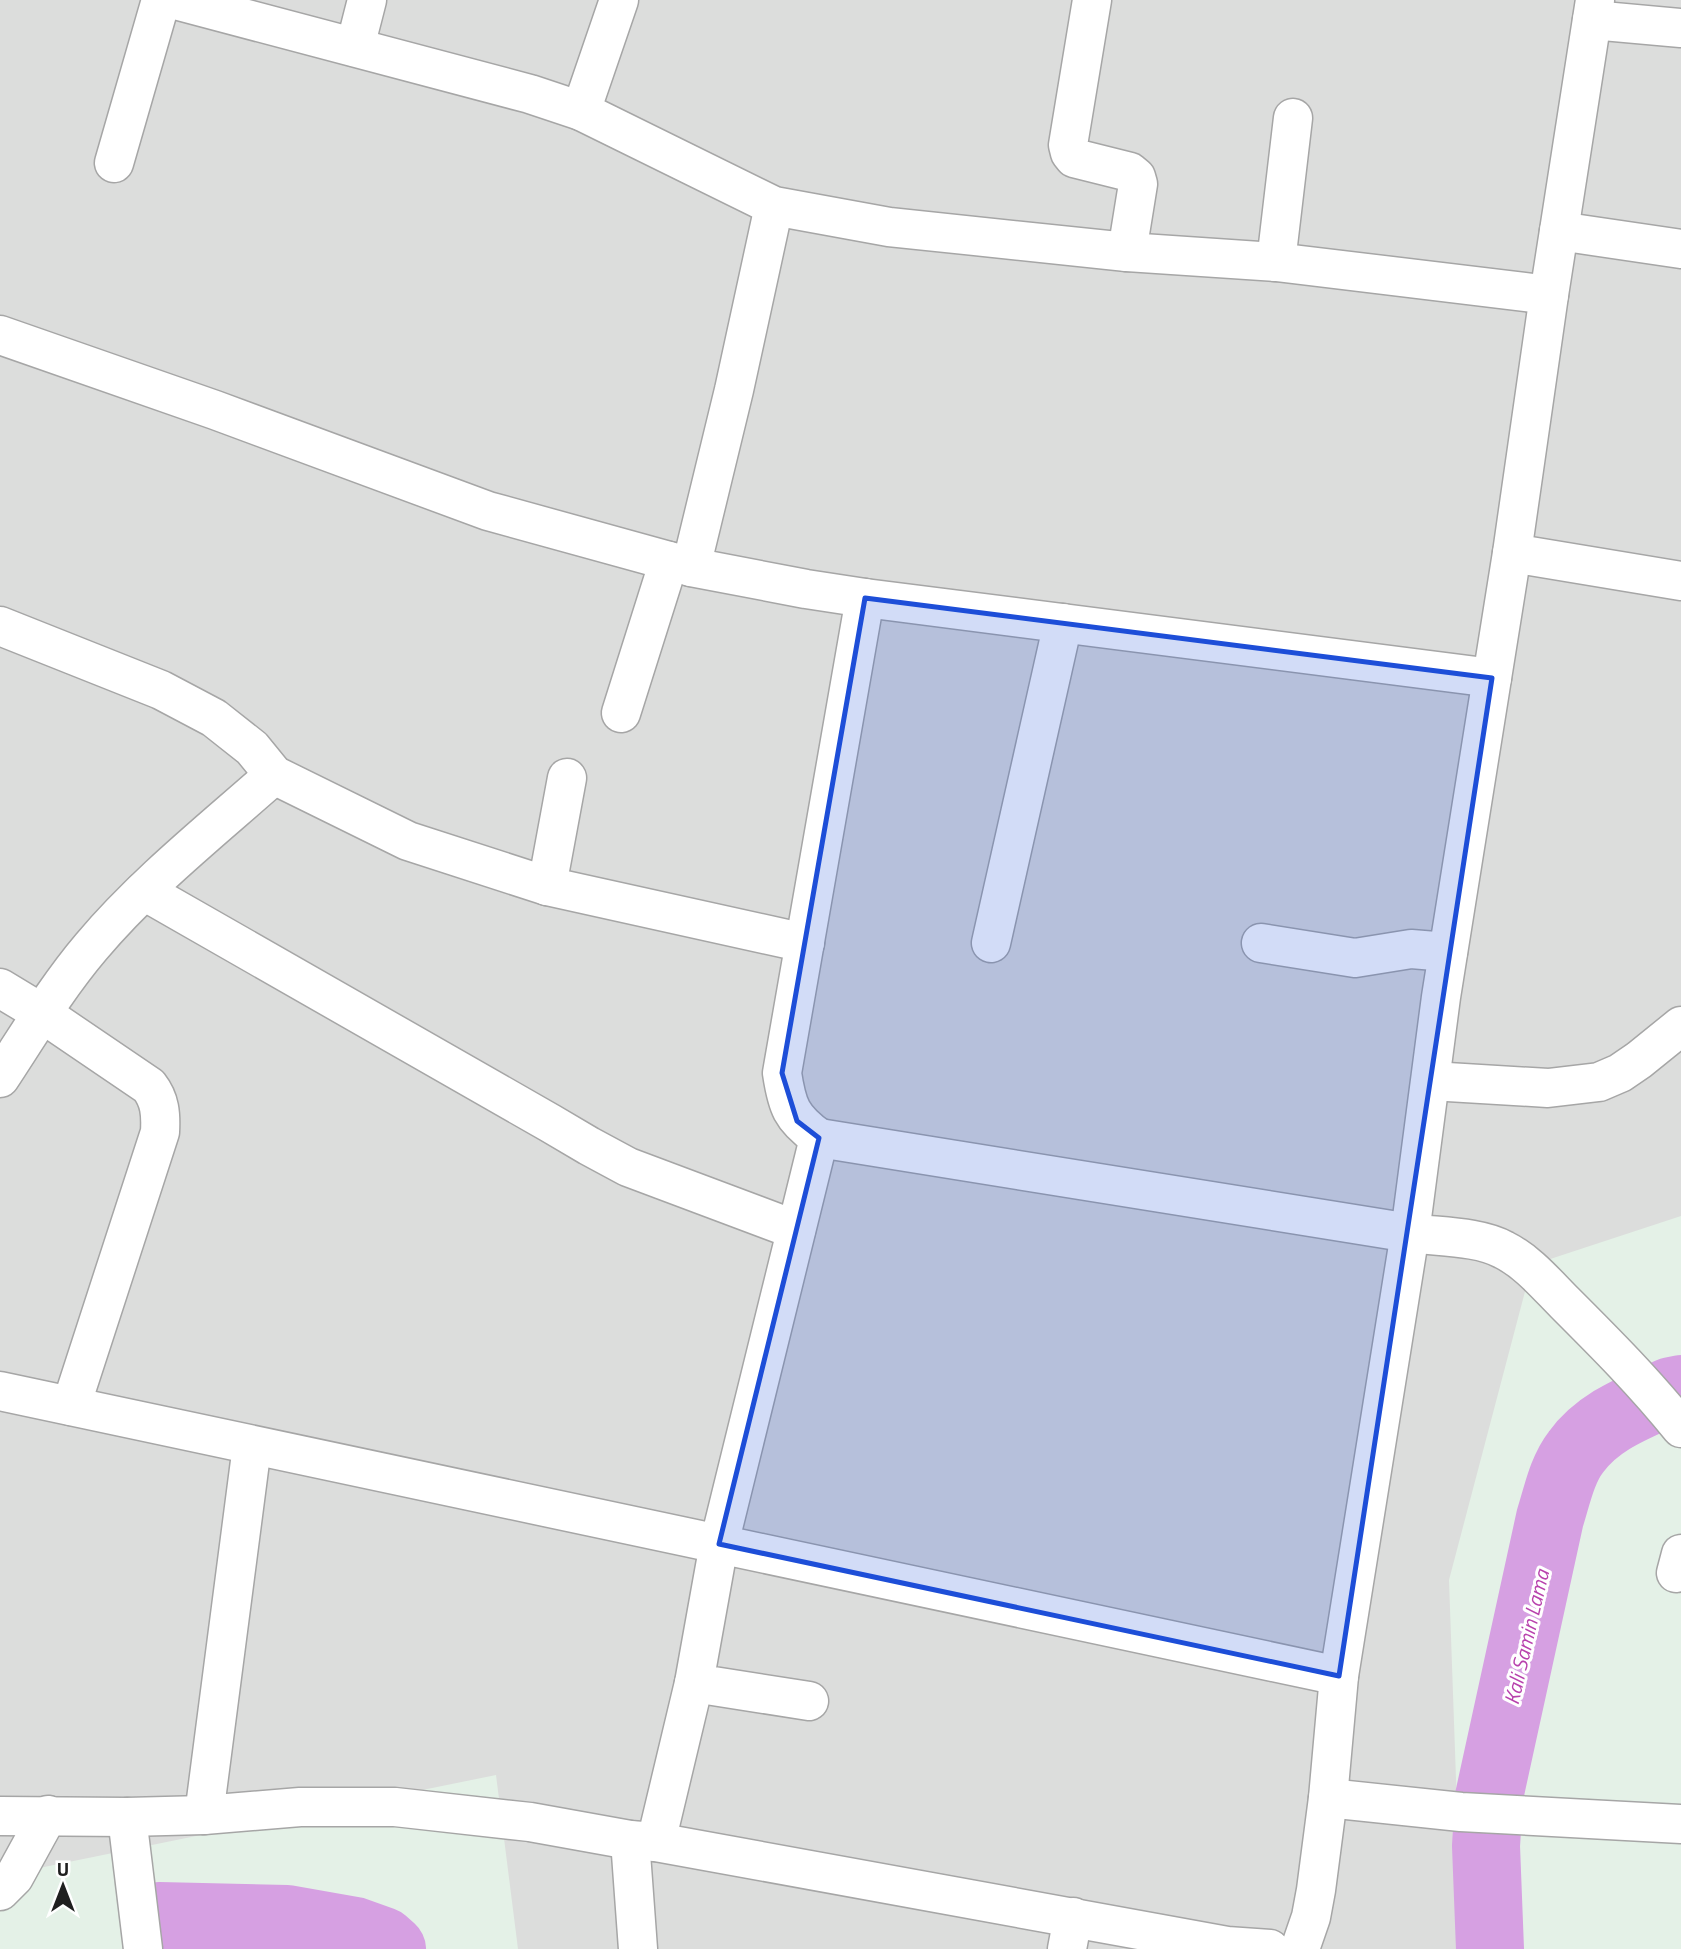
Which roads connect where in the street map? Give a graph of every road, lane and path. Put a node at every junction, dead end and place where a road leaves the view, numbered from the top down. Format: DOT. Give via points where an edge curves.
graph roads {
  1 [pos="162,0"];
  2 [pos="175,0"];
  3 [pos="367,0"];
  4 [pos="619,0"];
  5 [pos="1092,0"];
  6 [pos="1594,10"];
  7 [pos="1681,28"];
  8 [pos="355,47"];
  9 [pos="581,111"];
  10 [pos="1293,117"];
  11 [pos="114,163"];
  12 [pos="774,206"];
  13 [pos="1559,231"];
  14 [pos="1681,249"];
  15 [pos="1127,252"];
  16 [pos="1276,262"];
  17 [pos="1549,295"];
  18 [pos="0,335"];
  19 [pos="1512,553"];
  20 [pos="680,564"];
  21 [pos="1681,581"];
  22 [pos="866,598"];
  23 [pos="1063,623"];
  24 [pos="0,626"];
  25 [pos="1492,678"];
  26 [pos="621,713"];
  27 [pos="274,775"];
  28 [pos="567,778"];
  29 [pos="547,886"];
  30 [pos="144,891"];
  31 [pos="805,943"];
  32 [pos="991,943"];
  33 [pos="1261,943"];
  34 [pos="1448,952"];
  35 [pos="0,988"];
  36 [pos="43,1014"];
  37 [pos="1681,1026"];
  38 [pos="0,1078"];
  39 [pos="1431,1081"];
  40 [pos="819,1138"];
  41 [pos="796,1230"];
  42 [pos="1410,1233"];
  43 [pos="0,1391"];
  44 [pos="71,1406"];
  45 [pos="1681,1428"];
  46 [pos="252,1446"];
  47 [pos="719,1544"];
  48 [pos="1339,1676"];
  49 [pos="694,1683"];
  50 [pos="809,1701"];
  51 [pos="1328,1798"];
  52 [pos="48,1815"];
  53 [pos="204,1815"];
  54 [pos="0,1816"];
  55 [pos="127,1817"];
  56 [pos="1681,1824"];
  57 [pos="643,1841"];
  58 [pos="0,1891"];
  59 [pos="1070,1933"];
  60 [pos="142,1942"];
  61 [pos="638,1949"];
  62 [pos="1270,1949"];
  63 [pos="1300,1949"];
  1 -- 11 [label="street"];
  2 -- 8 [label="street"];
  3 -- 8 [label="street"];
  4 -- 9 [label="street"];
  5 -- 15 [label="street" via="1068,145 1074,158 1136,177"];
  6 -- 7 [label="street"];
  6 -- 13 [label="street"];
  8 -- 9 [label="street"];
  9 -- 12 [label="street"];
  10 -- 16 [label="street"];
  12 -- 15 [label="street" via="889,227"];
  12 -- 20 [label="street" via="734,390"];
  13 -- 14 [label="street"];
  13 -- 17 [label="street"];
  15 -- 16 [label="street"];
  16 -- 17 [label="street"];
  17 -- 19 [label="street"];
  18 -- 20 [label="street" via="488,510"];
  19 -- 21 [label="street"];
  19 -- 25 [label="street"];
  20 -- 22 [label="street"];
  20 -- 26 [label="street"];
  22 -- 23 [label="street"];
  22 -- 31 [label="street"];
  23 -- 25 [label="street"];
  23 -- 32 [label="street"];
  24 -- 27 [label="street" via="161,690 214,718 252,748"];
  25 -- 34 [label="street"];
  27 -- 29 [label="street" via="408,841"];
  27 -- 30 [label="street"];
  28 -- 29 [label="street"];
  29 -- 31 [label="street"];
  30 -- 36 [label="street" via="91,947"];
  30 -- 41 [label="street" via="628,1167"];
  31 -- 40 [label="street" via="782,1073 797,1121"];
  33 -- 34 [label="street" via="1355,958 1411,949"];
  34 -- 39 [label="street"];
  35 -- 36 [label="street"];
  36 -- 38 [label="street"];
  36 -- 44 [label="street" via="149,1086 156,1094 160,1114 160,1132"];
  37 -- 39 [label="street" via="1620,1073 1599,1082 1548,1088"];
  39 -- 42 [label="street"];
  40 -- 41 [label="street"];
  40 -- 42 [label="street"];
  41 -- 47 [label="street"];
  42 -- 45 [label="street" via="1479,1241 1524,1263 1634,1373"];
  42 -- 48 [label="street"];
  43 -- 44 [label="street"];
  44 -- 46 [label="street"];
  46 -- 47 [label="street"];
  46 -- 53 [label="street"];
  47 -- 48 [label="street"];
  47 -- 49 [label="street"];
  48 -- 51 [label="street"];
  49 -- 50 [label="street"];
  49 -- 57 [label="street"];
  51 -- 56 [label="street" via="1461,1812"];
  51 -- 63 [label="street" via="1311,1917"];
  52 -- 54 [label="street"];
  52 -- 55 [label="street"];
  52 -- 58 [label="street" via="14,1877"];
  53 -- 55 [label="street"];
  53 -- 57 [label="street" via="300,1807 395,1807"];
  55 -- 60 [label="street"];
  57 -- 59 [label="street"];
  57 -- 61 [label="street"];
  59 -- 62 [label="street"];
}
